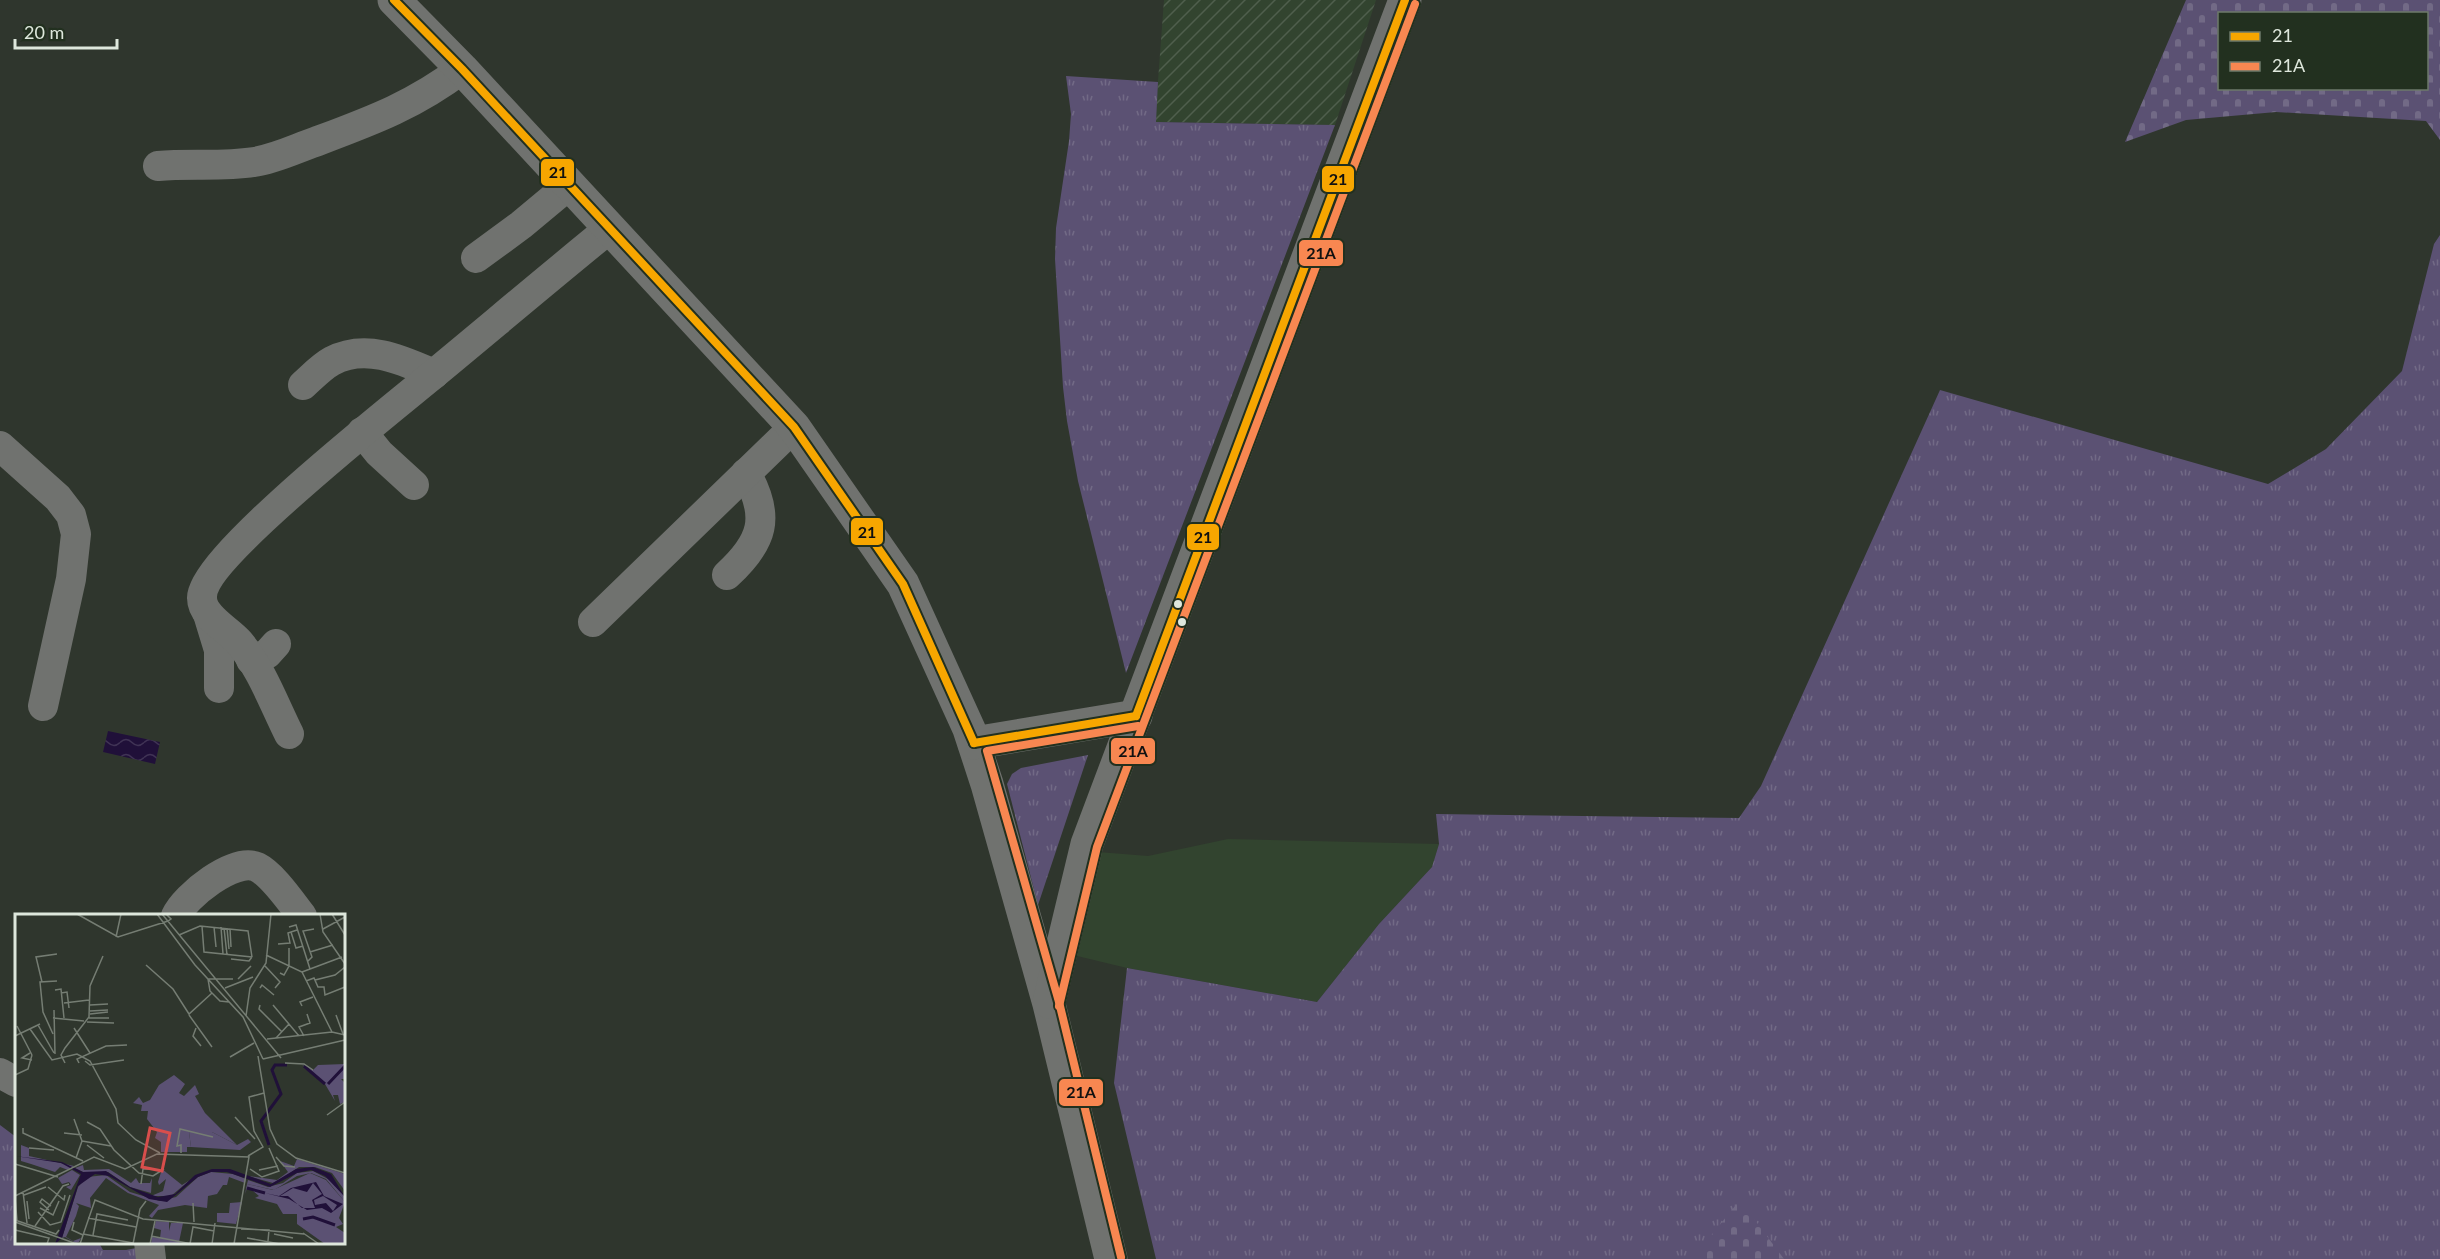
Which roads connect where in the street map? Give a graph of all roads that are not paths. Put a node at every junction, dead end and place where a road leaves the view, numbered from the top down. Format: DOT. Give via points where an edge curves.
graph roads {
  1 [pos="394,0"];
  2 [pos="1405,0"];
  3 [pos="462,69"];
  4 [pos="158,166"];
  5 [pos="569,185"];
  6 [pos="610,228"];
  7 [pos="476,258"];
  8 [pos="435,374"];
  9 [pos="303,385"];
  10 [pos="794,427"];
  11 [pos="362,432"];
  12 [pos="0,446"];
  13 [pos="746,472"];
  14 [pos="414,484"];
  15 [pos="727,575"];
  16 [pos="207,611"];
  17 [pos="594,622"];
  18 [pos="276,644"];
  19 [pos="251,660"];
  20 [pos="219,688"];
  21 [pos="43,706"];
  22 [pos="1136,716"];
  23 [pos="289,734"];
  24 [pos="974,743"];
  25 [pos="177,914"];
  26 [pos="301,914"];
  27 [pos="1049,1004"];
  28 [pos="0,1073"];
  29 [pos="15,1081"];
  30 [pos="149,1244"];
  31 [pos="151,1259"];
  32 [pos="1112,1259"];
  1 -- 3 [label="street"];
  2 -- 22 [label="street"];
  3 -- 4 [label="street" via="395,111 278,156 231,164"];
  3 -- 5 [label="street"];
  5 -- 6 [label="street"];
  5 -- 7 [label="street"];
  6 -- 8 [label="street"];
  6 -- 10 [label="street"];
  8 -- 9 [label="street" via="374,352 349,354 330,362"];
  8 -- 11 [label="street"];
  10 -- 13 [label="street"];
  10 -- 24 [label="street" via="903,584"];
  11 -- 14 [label="street"];
  11 -- 16 [label="street" via="292,494 218,569 201,596"];
  12 -- 21 [label="street" via="58,498 71,515 76,534 71,579"];
  13 -- 15 [label="street" via="759,503 760,531 745,559"];
  13 -- 17 [label="street"];
  16 -- 19 [label="street" via="239,642"];
  16 -- 20 [label="street" via="219,650"];
  18 -- 19 [label="street" via="267,654"];
  19 -- 23 [label="street"];
  22 -- 24 [label="street"];
  22 -- 27 [label="street" via="1087,844"];
  24 -- 27 [label="street"];
  25 -- 26 [label="street" via="203,886 248,865 267,874"];
  27 -- 32 [label="street"];
  28 -- 29 [label="street"];
  30 -- 31 [label="street"];
}
